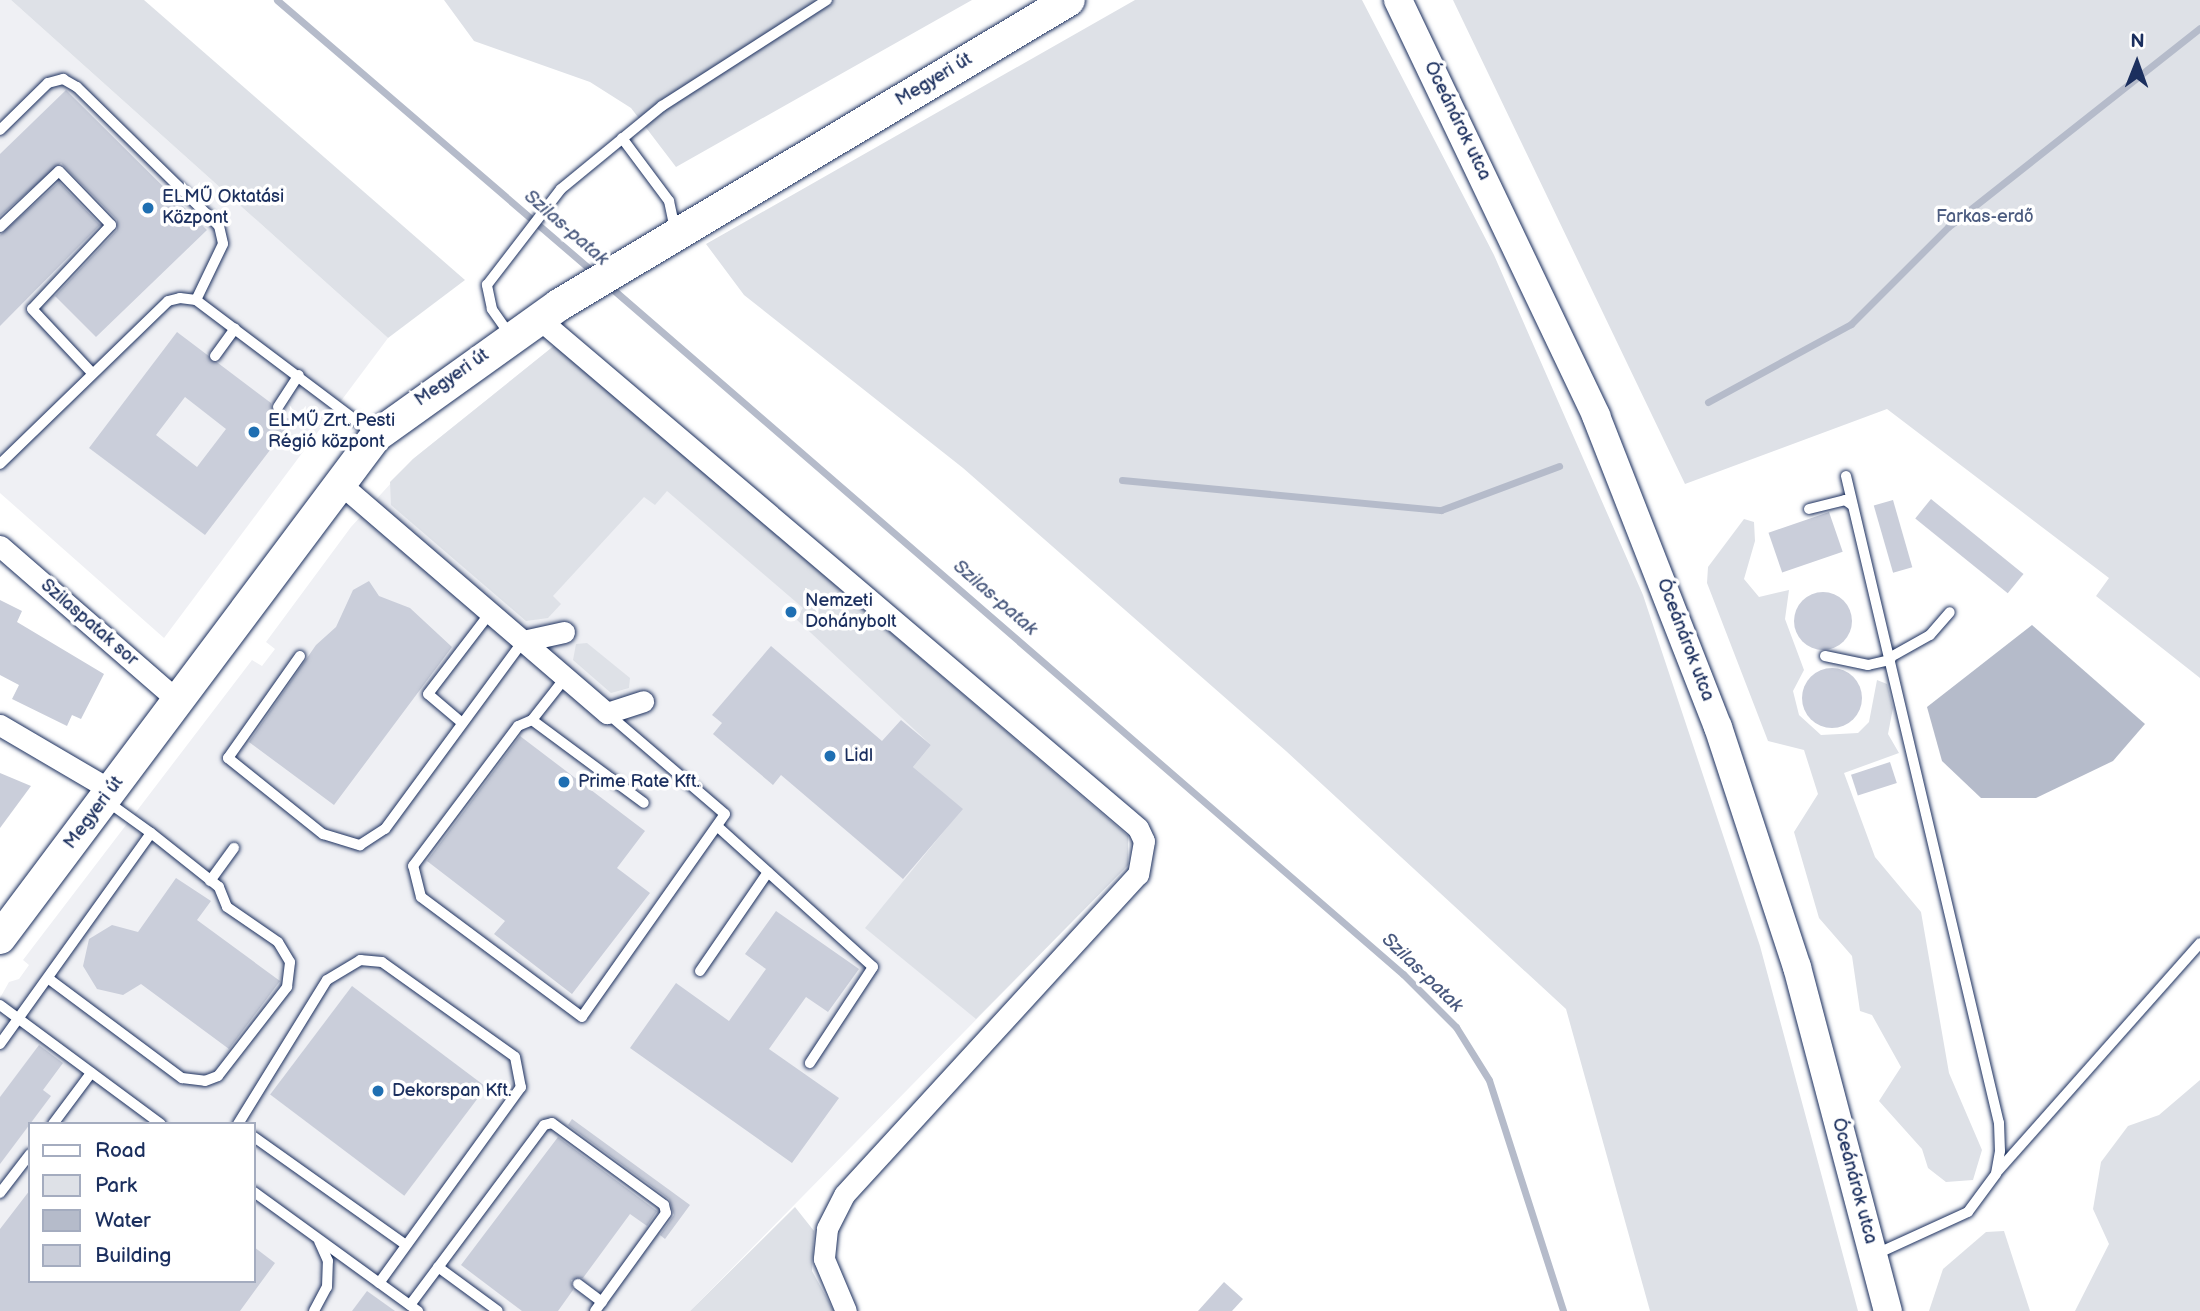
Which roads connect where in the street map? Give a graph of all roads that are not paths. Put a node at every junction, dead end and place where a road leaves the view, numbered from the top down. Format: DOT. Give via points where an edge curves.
graph roads {
  1 [pos="827,0"];
  2 [pos="1069,0"];
  3 [pos="1398,0"];
  4 [pos="0,130"];
  5 [pos="622,138"];
  6 [pos="0,227"];
  7 [pos="676,232"];
  8 [pos="196,300"];
  9 [pos="549,312"];
  10 [pos="235,328"];
  11 [pos="511,337"];
  12 [pos="215,356"];
  13 [pos="92,373"];
  14 [pos="299,375"];
  15 [pos="278,407"];
  16 [pos="376,436"];
  17 [pos="0,464"];
  18 [pos="1846,476"];
  19 [pos="337,481"];
  20 [pos="1852,505"];
  21 [pos="1809,509"];
  22 [pos="0,546"];
  23 [pos="1950,612"];
  24 [pos="490,613"];
  25 [pos="564,632"];
  26 [pos="523,641"];
  27 [pos="300,656"];
  28 [pos="1825,656"];
  29 [pos="1889,659"];
  30 [pos="565,678"];
  31 [pos="178,701"];
  32 [pos="643,701"];
  33 [pos="607,713"];
  34 [pos="532,720"];
  35 [pos="461,722"];
  36 [pos="0,725"];
  37 [pos="107,794"];
  38 [pos="644,803"];
  39 [pos="717,826"];
  40 [pos="150,833"];
  41 [pos="234,848"];
  42 [pos="768,872"];
  43 [pos="210,881"];
  44 [pos="0,938"];
  45 [pos="2200,943"];
  46 [pos="700,971"];
  47 [pos="49,979"];
  48 [pos="0,1005"];
  49 [pos="18,1020"];
  50 [pos="0,1044"];
  51 [pos="810,1063"];
  52 [pos="91,1073"];
  53 [pos="54,1122"];
  54 [pos="158,1122"];
  55 [pos="240,1122"];
  56 [pos="256,1138"];
  57 [pos="28,1157"];
  58 [pos="1996,1174"];
  59 [pos="256,1193"];
  60 [pos="0,1194"];
  61 [pos="318,1238"];
  62 [pos="406,1245"];
  63 [pos="1874,1255"];
  64 [pos="438,1267"];
  65 [pos="379,1283"];
  66 [pos="578,1284"];
  67 [pos="598,1306"];
  68 [pos="414,1308"];
  69 [pos="314,1311"];
  70 [pos="498,1311"];
  71 [pos="846,1311"];
  72 [pos="1888,1311"];
  1 -- 5 [label="lane"];
  2 -- 7 [label="main road, Megyeri út"];
  3 -- 63 [label="street, Óceánárok utca" via="1596,416 1664,584 1797,967"];
  4 -- 8 [label="lane" via="48,83 63,79 77,87 219,226 223,244"];
  5 -- 7 [label="lane" via="669,201"];
  5 -- 11 [label="lane" via="561,189 487,285 492,309"];
  6 -- 13 [label="lane" via="59,171 111,225 32,309"];
  7 -- 9 [label="main road, Megyeri út"];
  8 -- 10 [label="lane"];
  8 -- 13 [label="lane" via="169,301"];
  9 -- 11 [label="main road, Megyeri út"];
  9 -- 71 [label="street" via="1138,828 1144,841 1138,874 844,1195 827,1229 824,1259"];
  10 -- 12 [label="lane"];
  10 -- 14 [label="lane"];
  11 -- 16 [label="main road, Megyeri út"];
  13 -- 17 [label="lane"];
  14 -- 15 [label="lane"];
  14 -- 16 [label="lane"];
  16 -- 19 [label="main road, Megyeri út"];
  18 -- 20 [label="lane"];
  19 -- 24 [label="street"];
  19 -- 31 [label="main road, Megyeri út"];
  20 -- 21 [label="lane" via="1845,500"];
  20 -- 29 [label="lane"];
  22 -- 31 [label="street, Szilaspatak sor"];
  23 -- 29 [label="lane" via="1930,635"];
  24 -- 26 [label="street"];
  24 -- 35 [label="lane" via="428,694"];
  25 -- 26 [label="street"];
  26 -- 30 [label="street"];
  26 -- 35 [label="lane"];
  27 -- 35 [label="lane" via="228,758 344,845 373,841 385,829"];
  28 -- 29 [label="lane" via="1868,665"];
  29 -- 58 [label="lane" via="1999,1123"];
  30 -- 33 [label="street"];
  30 -- 34 [label="lane"];
  31 -- 37 [label="main road, Megyeri út"];
  32 -- 33 [label="street"];
  33 -- 39 [label="lane" via="725,814"];
  34 -- 38 [label="lane"];
  34 -- 39 [label="lane" via="518,726 413,866 421,897 582,1017"];
  36 -- 37 [label="street"];
  37 -- 40 [label="lane"];
  37 -- 44 [label="main road, Megyeri út"];
  39 -- 42 [label="lane"];
  40 -- 43 [label="lane"];
  40 -- 47 [label="lane"];
  41 -- 43 [label="lane"];
  42 -- 46 [label="lane"];
  42 -- 51 [label="lane" via="873,967"];
  43 -- 47 [label="lane" via="227,907 278,942 290,962 287,987 218,1076 182,1078"];
  45 -- 58 [label="lane"];
  47 -- 49 [label="lane"];
  48 -- 49 [label="lane"];
  49 -- 50 [label="lane"];
  49 -- 52 [label="lane"];
  52 -- 53 [label="lane"];
  52 -- 54 [label="lane"];
  55 -- 62 [label="lane" via="327,980 360,960 382,962 515,1057 522,1087"];
  56 -- 62 [label="lane"];
  57 -- 60 [label="lane"];
  58 -- 63 [label="lane" via="1968,1212"];
  59 -- 61 [label="lane"];
  61 -- 65 [label="lane"];
  61 -- 69 [label="lane" via="328,1261 327,1287"];
  62 -- 65 [label="lane"];
  63 -- 72 [label="street, Óceánárok utca"];
  64 -- 67 [label="lane" via="544,1125 552,1123 664,1205 666,1213"];
  64 -- 68 [label="lane"];
  64 -- 70 [label="lane"];
  65 -- 68 [label="lane"];
  66 -- 67 [label="lane"];
}
